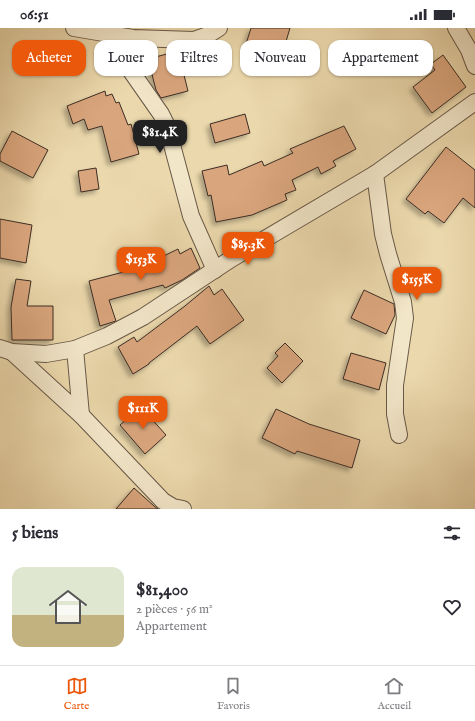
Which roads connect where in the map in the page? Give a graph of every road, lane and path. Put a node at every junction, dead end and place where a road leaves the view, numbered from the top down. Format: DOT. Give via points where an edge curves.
graph roads {
  1 [pos="74,28"];
  2 [pos="219,28"];
  3 [pos="456,28"];
  4 [pos="111,35"];
  5 [pos="475,66"];
  6 [pos="475,102"];
  7 [pos="375,174"];
  8 [pos="215,270"];
  9 [pos="75,349"];
  10 [pos="6,350"];
  11 [pos="81,415"];
  12 [pos="399,435"];
  13 [pos="183,509"];
  1 -- 4 [label="street"];
  2 -- 4 [label="street" via="194,40"];
  3 -- 5 [label="street"];
  4 -- 8 [label="street" via="124,61 167,126 191,216"];
  6 -- 7 [label="street"];
  7 -- 8 [label="street"];
  7 -- 12 [label="street" via="383,234 403,302 405,318 395,385 395,414"];
  8 -- 9 [label="street" via="143,316 107,336"];
  9 -- 10 [label="street" via="46,354"];
  9 -- 11 [label="street"];
  10 -- 11 [label="street"];
  11 -- 13 [label="street" via="163,502"];
}
